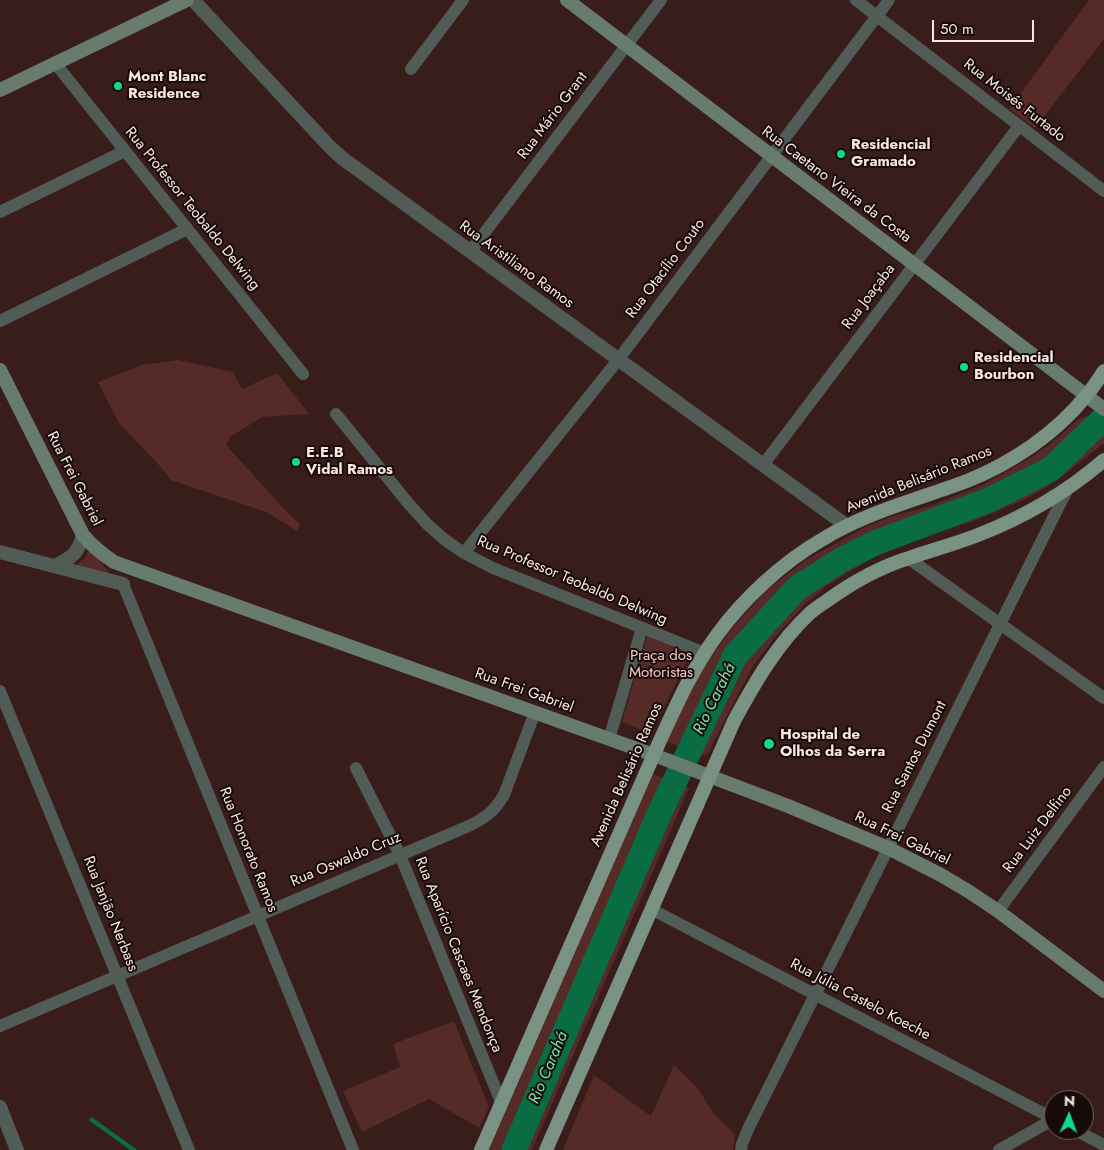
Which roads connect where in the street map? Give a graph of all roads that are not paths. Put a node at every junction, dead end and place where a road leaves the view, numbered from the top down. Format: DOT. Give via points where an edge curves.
graph roads {
  1 [pos="187,0"];
  2 [pos="193,0"];
  3 [pos="463,0"];
  4 [pos="567,0"];
  5 [pos="661,0"];
  6 [pos="856,0"];
  7 [pos="889,0"];
  8 [pos="877,16"];
  9 [pos="626,46"];
  10 [pos="55,63"];
  11 [pos="411,69"];
  12 [pos="0,90"];
  13 [pos="1019,126"];
  14 [pos="125,151"];
  15 [pos="772,156"];
  16 [pos="1104,191"];
  17 [pos="0,212"];
  18 [pos="187,229"];
  19 [pos="470,252"];
  20 [pos="914,264"];
  21 [pos="0,321"];
  22 [pos="618,360"];
  23 [pos="0,370"];
  24 [pos="1104,372"];
  25 [pos="303,374"];
  26 [pos="1086,396"];
  27 [pos="1101,407"];
  28 [pos="336,414"];
  29 [pos="1104,460"];
  30 [pos="763,465"];
  31 [pos="1068,488"];
  32 [pos="847,526"];
  33 [pos="83,535"];
  34 [pos="0,552"];
  35 [pos="464,553"];
  36 [pos="908,558"];
  37 [pos="114,562"];
  38 [pos="55,566"];
  39 [pos="123,584"];
  40 [pos="1000,624"];
  41 [pos="642,628"];
  42 [pos="705,653"];
  43 [pos="0,690"];
  44 [pos="1104,698"];
  45 [pos="535,712"];
  46 [pos="609,739"];
  47 [pos="659,757"];
  48 [pos="356,768"];
  49 [pos="1104,768"];
  50 [pos="704,774"];
  51 [pos="888,848"];
  52 [pos="400,855"];
  53 [pos="651,909"];
  54 [pos="998,911"];
  55 [pos="258,916"];
  56 [pos="117,976"];
  57 [pos="1104,990"];
  58 [pos="815,995"];
  59 [pos="0,1026"];
  60 [pos="501,1102"];
  61 [pos="0,1107"];
  62 [pos="1044,1114"];
  63 [pos="1044,1125"];
  64 [pos="17,1150"];
  65 [pos="189,1150"];
  66 [pos="353,1150"];
  67 [pos="481,1150"];
  68 [pos="546,1150"];
  69 [pos="741,1150"];
  70 [pos="999,1150"];
  1 -- 10 [label="main road"];
  2 -- 19 [label="street, Rua Aristiliano Ramos" via="342,158"];
  3 -- 11 [label="street"];
  4 -- 9 [label="main road, Rua Caetano Vieira da Costa"];
  5 -- 9 [label="street, Rua Mário Grant"];
  6 -- 8 [label="street, Rua Moisés Furtado"];
  7 -- 8 [label="street, Rua Otacílio Couto"];
  8 -- 13 [label="street, Rua Moisés Furtado"];
  8 -- 15 [label="street, Rua Otacílio Couto"];
  9 -- 15 [label="main road, Rua Caetano Vieira da Costa"];
  9 -- 19 [label="street, Rua Mário Grant"];
  10 -- 12 [label="main road"];
  10 -- 14 [label="street, Rua Professor Teobaldo Delwing"];
  13 -- 16 [label="street, Rua Moisés Furtado"];
  13 -- 20 [label="street, Rua Joaçaba"];
  14 -- 17 [label="street"];
  14 -- 18 [label="street, Rua Professor Teobaldo Delwing"];
  15 -- 20 [label="main road, Rua Caetano Vieira da Costa"];
  15 -- 22 [label="street, Rua Otacílio Couto"];
  18 -- 21 [label="street"];
  18 -- 25 [label="street, Rua Professor Teobaldo Delwing"];
  19 -- 22 [label="street, Rua Aristiliano Ramos"];
  20 -- 26 [label="main road, Rua Caetano Vieira da Costa"];
  20 -- 30 [label="street, Rua Joaçaba"];
  22 -- 30 [label="street, Rua Aristiliano Ramos"];
  22 -- 35 [label="street, Rua Otacílio Couto"];
  23 -- 33 [label="main road, Rua Frei Gabriel"];
  24 -- 26 [label="main road, Avenida Belisário Ramos"];
  26 -- 27 [label="main road, Rua Caetano Vieira da Costa"];
  26 -- 32 [label="main road, Avenida Belisário Ramos" via="1045,436 996,468"];
  28 -- 35 [label="street, Rua Professor Teobaldo Delwing" via="428,524"];
  29 -- 31 [label="main road"];
  30 -- 32 [label="street, Rua Aristiliano Ramos"];
  31 -- 36 [label="main road" via="1005,524"];
  31 -- 40 [label="street, Rua Santos Dumont"];
  32 -- 42 [label="main road, Avenida Belisário Ramos" via="823,538 768,580 722,628"];
  33 -- 37 [label="main road, Rua Frei Gabriel"];
  33 -- 38 [label="street" via="73,556"];
  34 -- 38 [label="street"];
  35 -- 41 [label="street, Rua Professor Teobaldo Delwing" via="493,568"];
  36 -- 40 [label="street"];
  36 -- 50 [label="main road" via="848,586 812,612 788,635 749,691"];
  37 -- 39 [label="street, Rua Honorato Ramos"];
  37 -- 45 [label="main road, Rua Frei Gabriel"];
  38 -- 39 [label="street"];
  39 -- 55 [label="street, Rua Honorato Ramos"];
  40 -- 44 [label="street"];
  40 -- 51 [label="street, Rua Santos Dumont"];
  41 -- 42 [label="street, Rua Professor Teobaldo Delwing"];
  41 -- 46 [label="street"];
  42 -- 47 [label="main road, Avenida Belisário Ramos" via="677,703"];
  43 -- 56 [label="street, Rua Janjão Nerbass"];
  45 -- 46 [label="main road, Rua Frei Gabriel"];
  45 -- 52 [label="street, Rua Oswaldo Cruz" via="504,795 496,807 486,817"];
  46 -- 47 [label="main road, Rua Frei Gabriel"];
  47 -- 50 [label="main road, Rua Frei Gabriel"];
  47 -- 60 [label="main road, Avenida Belisário Ramos"];
  48 -- 52 [label="street, Rua Aparício Cascaes Mendonça"];
  49 -- 54 [label="street, Rua Luiz Delfino"];
  50 -- 51 [label="main road, Rua Frei Gabriel"];
  50 -- 53 [label="main road"];
  51 -- 54 [label="main road, Rua Frei Gabriel" via="941,875"];
  51 -- 58 [label="street, Rua Santos Dumont"];
  52 -- 55 [label="street, Rua Oswaldo Cruz"];
  52 -- 60 [label="street, Rua Aparício Cascaes Mendonça"];
  53 -- 58 [label="street, Rua Júlia Castelo Koeche"];
  53 -- 68 [label="main road"];
  54 -- 57 [label="main road, Rua Frei Gabriel"];
  55 -- 56 [label="street, Rua Oswaldo Cruz"];
  55 -- 66 [label="street, Rua Honorato Ramos"];
  56 -- 59 [label="street, Rua Oswaldo Cruz"];
  56 -- 65 [label="street, Rua Janjão Nerbass"];
  58 -- 62 [label="street, Rua Júlia Castelo Koeche"];
  58 -- 69 [label="street, Rua Santos Dumont"];
  60 -- 67 [label="main road, Avenida Belisário Ramos"];
  61 -- 64 [label="street"];
  63 -- 70 [label="street"];
}
